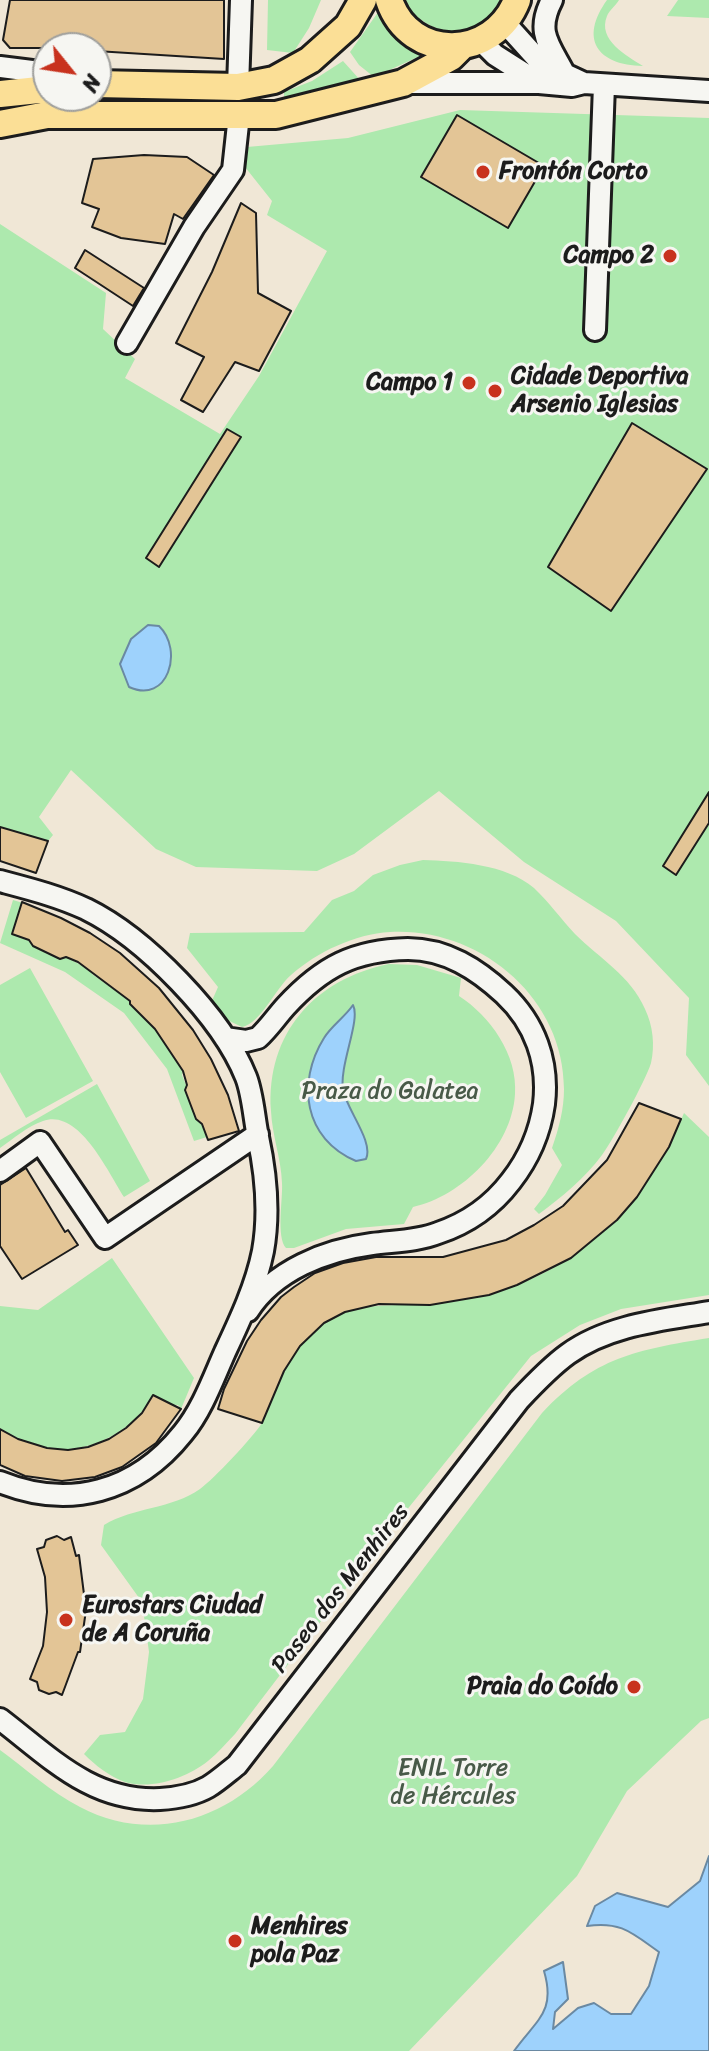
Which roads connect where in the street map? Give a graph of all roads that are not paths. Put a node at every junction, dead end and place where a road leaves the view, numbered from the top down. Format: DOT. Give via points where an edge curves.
graph roads {
  1 [pos="241,0"];
  2 [pos="363,0"];
  3 [pos="389,0"];
  4 [pos="552,0"];
  5 [pos="518,9"];
  6 [pos="472,44"];
  7 [pos="0,67"];
  8 [pos="32,71"];
  9 [pos="563,71"];
  10 [pos="112,82"];
  11 [pos="403,83"];
  12 [pos="539,83"];
  13 [pos="594,84"];
  14 [pos="238,87"];
  15 [pos="32,91"];
  16 [pos="709,91"];
  17 [pos="0,94"];
  18 [pos="239,115"];
  19 [pos="0,124"];
  20 [pos="595,330"];
  21 [pos="127,343"];
  22 [pos="0,881"];
  23 [pos="225,1038"];
  24 [pos="258,1134"];
  25 [pos="0,1171"];
  26 [pos="709,1312"];
  27 [pos="232,1338"];
  28 [pos="0,1482"];
  29 [pos="0,1719"];
  1 -- 14 [label="street"];
  2 -- 14 [label="main road" via="348,26 310,60 274,80"];
  3 -- 6 [label="main road" via="405,27 421,39 441,46"];
  4 -- 9 [label="street" via="543,17 547,41"];
  5 -- 6 [label="main road"];
  5 -- 9 [label="street" via="541,63"];
  6 -- 11 [label="main road"];
  6 -- 12 [label="street"];
  7 -- 8 [label="street"];
  9 -- 13 [label="street"];
  10 -- 14 [label="main road"];
  11 -- 12 [label="street"];
  11 -- 18 [label="main road" via="276,115"];
  12 -- 13 [label="street"];
  13 -- 16 [label="street"];
  13 -- 20 [label="street"];
  15 -- 17 [label="main road"];
  18 -- 19 [label="main road" via="47,115"];
  18 -- 21 [label="street" via="233,170"];
  22 -- 23 [label="street" via="48,893 113,927 173,973"];
  23 -- 24 [label="street" via="247,1079"];
  23 -- 27 [label="street" via="258,1038 313,977 335,965 360,954 414,949 472,966 507,996 540,1047 545,1069 541,1121 532,1147 487,1207 436,1234 351,1247 302,1264 252,1305"];
  24 -- 25 [label="street" via="105,1238 40,1142"];
  24 -- 27 [label="street" via="267,1206 263,1250"];
  26 -- 29 [label="street, Paseo dos Menhires" via="596,1338 545,1372 237,1765 206,1788 174,1798 138,1800 103,1792 68,1773"];
  27 -- 28 [label="street" via="184,1433 140,1473 82,1495 25,1492"];
}
